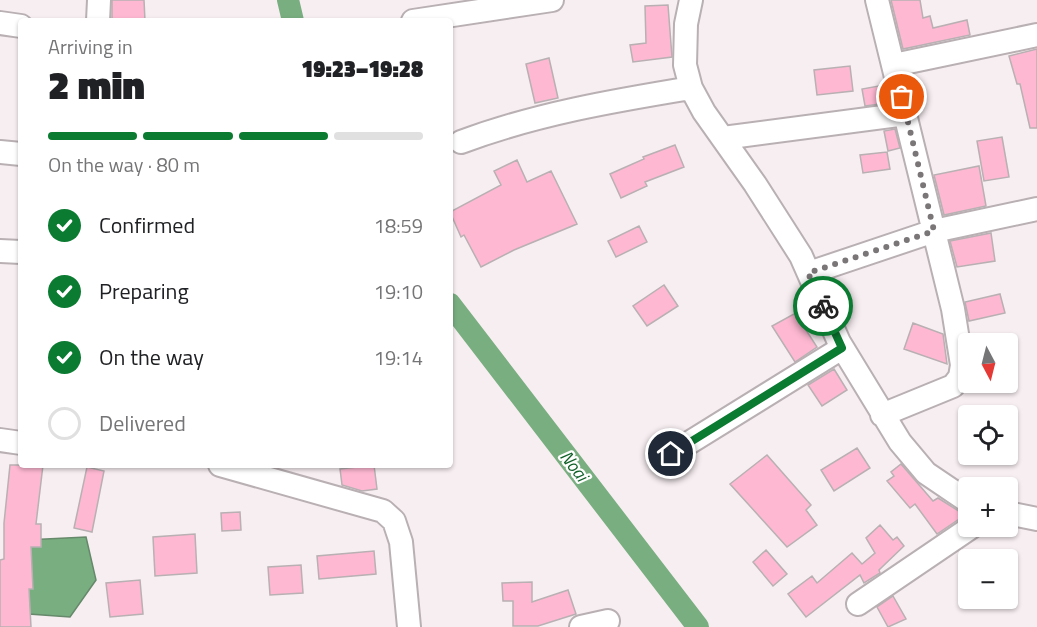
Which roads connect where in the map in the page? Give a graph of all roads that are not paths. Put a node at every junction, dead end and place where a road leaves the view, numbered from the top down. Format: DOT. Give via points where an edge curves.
graph roads {
  1 [pos="99,0"];
  2 [pos="552,0"];
  3 [pos="692,0"];
  4 [pos="877,0"];
  5 [pos="98,18"];
  6 [pos="433,18"];
  7 [pos="0,23"];
  8 [pos="18,26"];
  9 [pos="1037,35"];
  10 [pos="894,65"];
  11 [pos="690,88"];
  12 [pos="906,114"];
  13 [pos="723,138"];
  14 [pos="461,142"];
  15 [pos="0,152"];
  16 [pos="18,154"];
  17 [pos="1037,208"];
  18 [pos="934,231"];
  19 [pos="0,251"];
  20 [pos="18,252"];
  21 [pos="808,273"];
  22 [pos="842,348"];
  23 [pos="882,415"];
  24 [pos="0,440"];
  25 [pos="18,443"];
  26 [pos="671,454"];
  27 [pos="230,468"];
  28 [pos="958,495"];
  29 [pos="1018,515"];
  30 [pos="1037,519"];
  31 [pos="958,536"];
  32 [pos="858,604"];
  33 [pos="608,621"];
  34 [pos="409,627"];
  35 [pos="581,627"];
  1 -- 5 [label="street"];
  2 -- 6 [label="street"];
  3 -- 11 [label="street" via="686,24 685,64"];
  4 -- 10 [label="street"];
  7 -- 8 [label="street"];
  9 -- 10 [label="street"];
  10 -- 12 [label="street"];
  11 -- 13 [label="street"];
  11 -- 14 [label="street" via="580,106"];
  12 -- 13 [label="street"];
  12 -- 18 [label="street"];
  13 -- 21 [label="street" via="801,256"];
  15 -- 16 [label="street"];
  17 -- 18 [label="street"];
  18 -- 21 [label="street"];
  18 -- 23 [label="street" via="953,309 962,365 960,377 953,386"];
  19 -- 20 [label="street"];
  21 -- 22 [label="street"];
  22 -- 23 [label="street"];
  22 -- 26 [label="street"];
  23 -- 28 [label="street" via="926,473"];
  24 -- 25 [label="street"];
  27 -- 34 [label="street" via="383,511 394,521 401,542"];
  29 -- 30 [label="street"];
  31 -- 32 [label="street"];
  33 -- 35 [label="street"];
}
